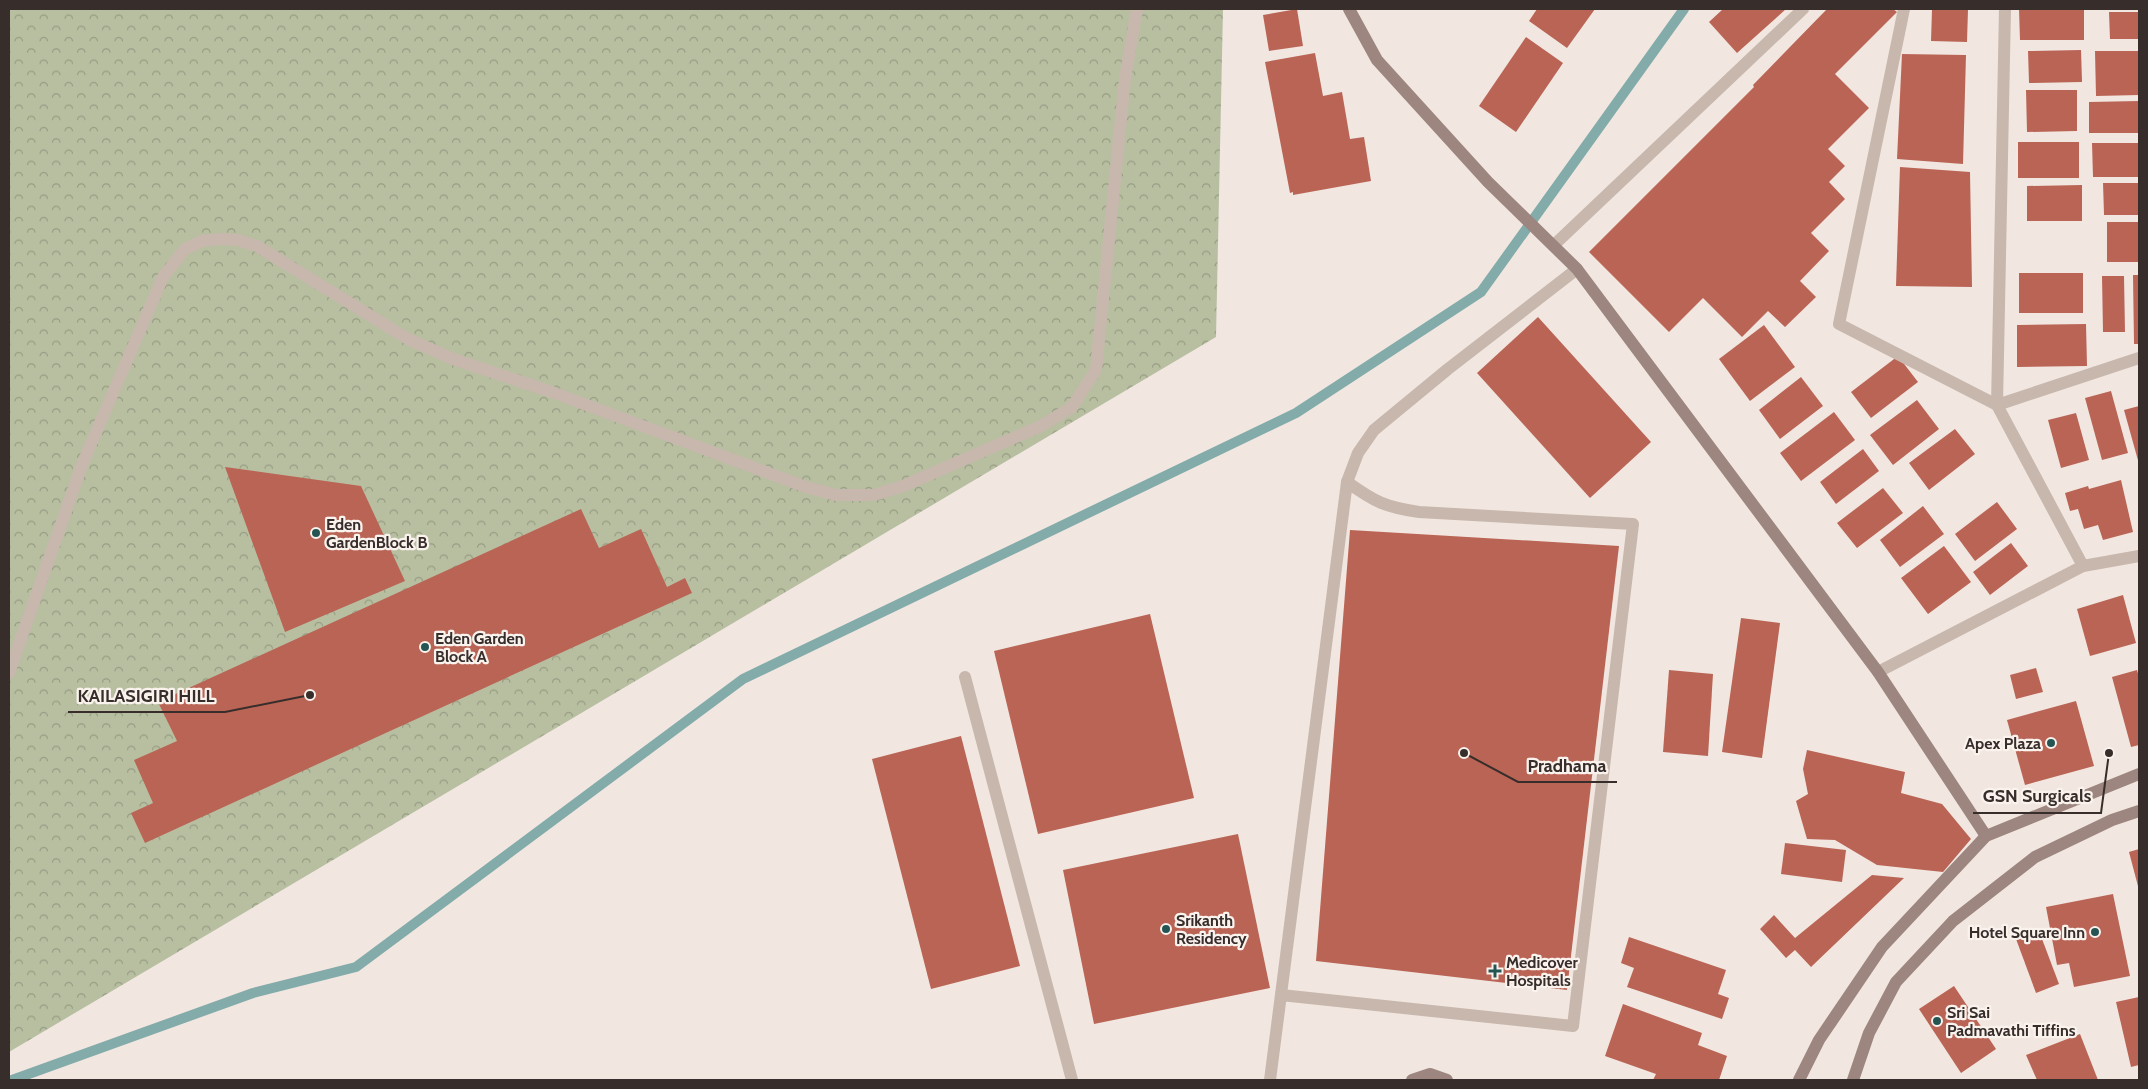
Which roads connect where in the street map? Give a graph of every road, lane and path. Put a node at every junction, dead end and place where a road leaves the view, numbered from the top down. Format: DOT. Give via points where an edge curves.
graph roads {
  1 [pos="1137,9"];
  2 [pos="1349,9"];
  3 [pos="1803,9"];
  4 [pos="1904,9"];
  5 [pos="2005,9"];
  6 [pos="1554,245"];
  7 [pos="1577,269"];
  8 [pos="2139,358"];
  9 [pos="1997,405"];
  10 [pos="1347,482"];
  11 [pos="2139,556"];
  12 [pos="2084,566"];
  13 [pos="1878,672"];
  14 [pos="9,674"];
  15 [pos="965,677"];
  16 [pos="2139,774"];
  17 [pos="2139,811"];
  18 [pos="1986,836"];
  19 [pos="1281,996"];
  20 [pos="1072,1080"];
  21 [pos="1270,1080"];
  22 [pos="1412,1080"];
  23 [pos="1448,1080"];
  24 [pos="1798,1080"];
  25 [pos="1853,1080"];
  1 -- 14 [label="street" via="1124,79 1096,370 1072,407 1041,426 903,486 874,495 836,495 453,359 408,339 257,246 238,240 202,241 185,249 163,277 82,466"];
  2 -- 6 [label="street" via="1377,60 1488,182"];
  3 -- 6 [label="street"];
  4 -- 9 [label="street" via="1839,324"];
  5 -- 9 [label="street"];
  6 -- 7 [label="street"];
  7 -- 10 [label="street" via="1374,430 1358,453"];
  7 -- 13 [label="street"];
  8 -- 9 [label="street"];
  9 -- 12 [label="street"];
  10 -- 19 [label="street"];
  10 -- 19 [label="street" via="1391,508 1410,511 1634,524 1573,1026"];
  11 -- 12 [label="street"];
  12 -- 13 [label="street"];
  13 -- 18 [label="street"];
  15 -- 20 [label="street"];
  16 -- 18 [label="street"];
  17 -- 25 [label="street" via="2112,820 2035,858 1953,921 1896,982 1869,1033"];
  18 -- 24 [label="street" via="1882,946 1819,1040"];
  19 -- 21 [label="street"];
  22 -- 23 [label="street" via="1430,1074"];
}
